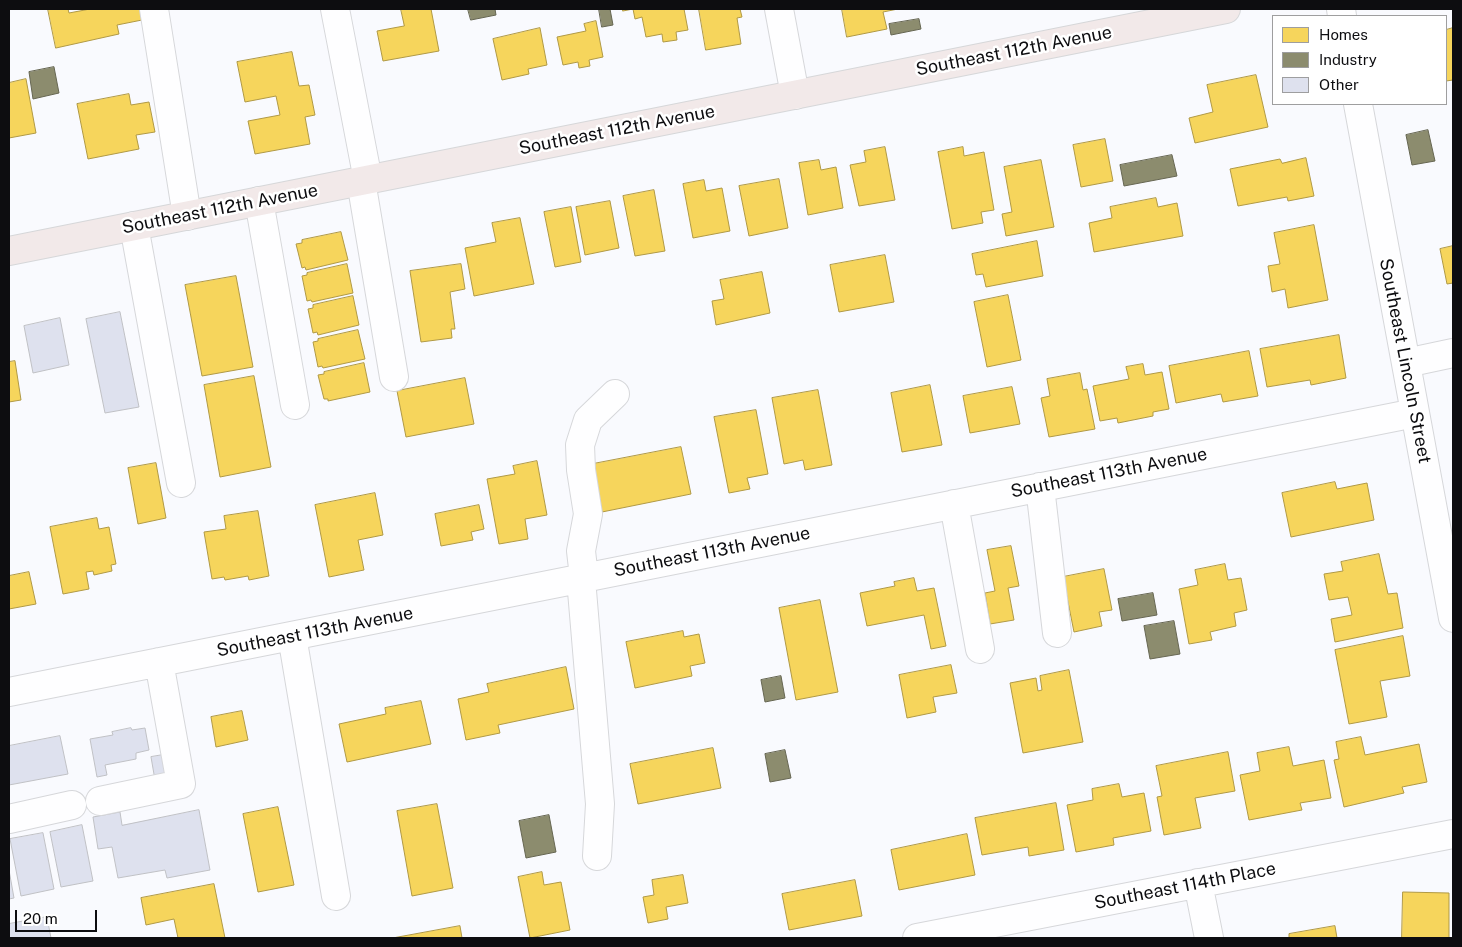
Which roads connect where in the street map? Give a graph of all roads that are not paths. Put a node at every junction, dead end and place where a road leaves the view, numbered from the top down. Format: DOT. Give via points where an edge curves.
graph roads {
  1 [pos="154,9"];
  2 [pos="335,9"];
  3 [pos="779,9"];
  4 [pos="1226,9"];
  5 [pos="795,95"];
  6 [pos="1358,105"];
  7 [pos="364,180"];
  8 [pos="259,201"];
  9 [pos="187,216"];
  10 [pos="134,226"];
  11 [pos="9,251"];
  12 [pos="1453,354"];
  13 [pos="1406,363"];
  14 [pos="394,377"];
  15 [pos="615,394"];
  16 [pos="295,406"];
  17 [pos="1415,413"];
  18 [pos="181,483"];
  19 [pos="1040,487"];
  20 [pos="954,504"];
  21 [pos="582,578"];
  22 [pos="1453,618"];
  23 [pos="1057,633"];
  24 [pos="292,636"];
  25 [pos="980,649"];
  26 [pos="159,662"];
  27 [pos="9,692"];
  28 [pos="100,801"];
  29 [pos="72,805"];
  30 [pos="9,819"];
  31 [pos="1453,834"];
  32 [pos="597,856"];
  33 [pos="1198,883"];
  34 [pos="336,896"];
  35 [pos="917,938"];
  36 [pos="1209,938"];
  1 -- 9 [label="street"];
  2 -- 7 [label="street"];
  3 -- 5 [label="street"];
  4 -- 5 [label="main road, Southeast 112th Avenue"];
  5 -- 7 [label="main road, Southeast 112th Avenue"];
  6 -- 13 [label="street, Southeast Lincoln Street"];
  7 -- 8 [label="main road, Southeast 112th Avenue"];
  7 -- 14 [label="street"];
  8 -- 9 [label="main road, Southeast 112th Avenue"];
  8 -- 16 [label="street"];
  9 -- 10 [label="main road, Southeast 112th Avenue"];
  10 -- 11 [label="main road, Southeast 112th Avenue"];
  10 -- 18 [label="street"];
  12 -- 13 [label="street"];
  13 -- 17 [label="street, Southeast Lincoln Street"];
  15 -- 21 [label="street" via="588,420 580,445 588,514 581,551"];
  17 -- 19 [label="street, Southeast 113th Avenue"];
  17 -- 22 [label="street, Southeast Lincoln Street"];
  19 -- 20 [label="street, Southeast 113th Avenue"];
  19 -- 23 [label="street"];
  20 -- 21 [label="street, Southeast 113th Avenue"];
  20 -- 25 [label="street"];
  21 -- 24 [label="street, Southeast 113th Avenue"];
  21 -- 32 [label="street" via="600,804"];
  24 -- 26 [label="street, Southeast 113th Avenue"];
  24 -- 34 [label="street"];
  26 -- 27 [label="street, Southeast 113th Avenue"];
  26 -- 28 [label="street" via="181,784"];
  29 -- 30 [label="street"];
  31 -- 33 [label="street, Southeast 114th Place"];
  33 -- 35 [label="street, Southeast 114th Place"];
  33 -- 36 [label="street"];
}
